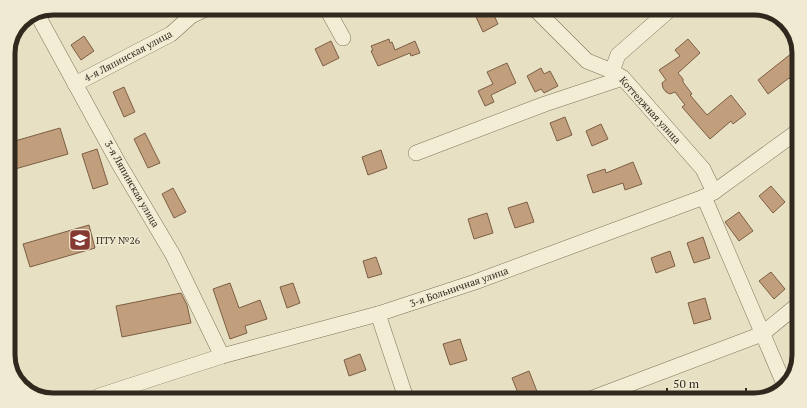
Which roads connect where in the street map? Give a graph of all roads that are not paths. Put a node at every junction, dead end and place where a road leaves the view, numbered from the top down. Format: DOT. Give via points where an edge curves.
graph roads {
  1 [pos="188,15"];
  2 [pos="330,15"];
  3 [pos="541,15"];
  4 [pos="664,15"];
  5 [pos="39,18"];
  6 [pos="343,38"];
  7 [pos="618,75"];
  8 [pos="75,84"];
  9 [pos="792,136"];
  10 [pos="416,153"];
  11 [pos="709,194"];
  12 [pos="792,309"];
  13 [pos="378,314"];
  14 [pos="762,334"];
  15 [pos="222,356"];
  16 [pos="783,380"];
  17 [pos="108,393"];
  18 [pos="404,393"];
  19 [pos="606,393"];
  1 -- 8 [label="street, 4-я Ляпинская улица" via="171,34"];
  2 -- 6 [label="street"];
  3 -- 7 [label="street, Коттеджная улица" via="587,61"];
  4 -- 7 [label="street" via="618,55"];
  5 -- 8 [label="street, 3-я Ляпинская улица"];
  7 -- 10 [label="street"];
  7 -- 11 [label="street, Коттеджная улица" via="703,169"];
  8 -- 15 [label="street, 3-я Ляпинская улица" via="173,255"];
  9 -- 11 [label="street, 3-я Больничная улица"];
  11 -- 13 [label="street, 3-я Больничная улица" via="475,282"];
  11 -- 14 [label="street, Коттеджная улица"];
  12 -- 14 [label="street"];
  13 -- 15 [label="street, 3-я Больничная улица"];
  13 -- 18 [label="street"];
  14 -- 16 [label="street, Коттеджная улица"];
  14 -- 19 [label="street"];
  15 -- 17 [label="street, 3-я Больничная улица"];
}
